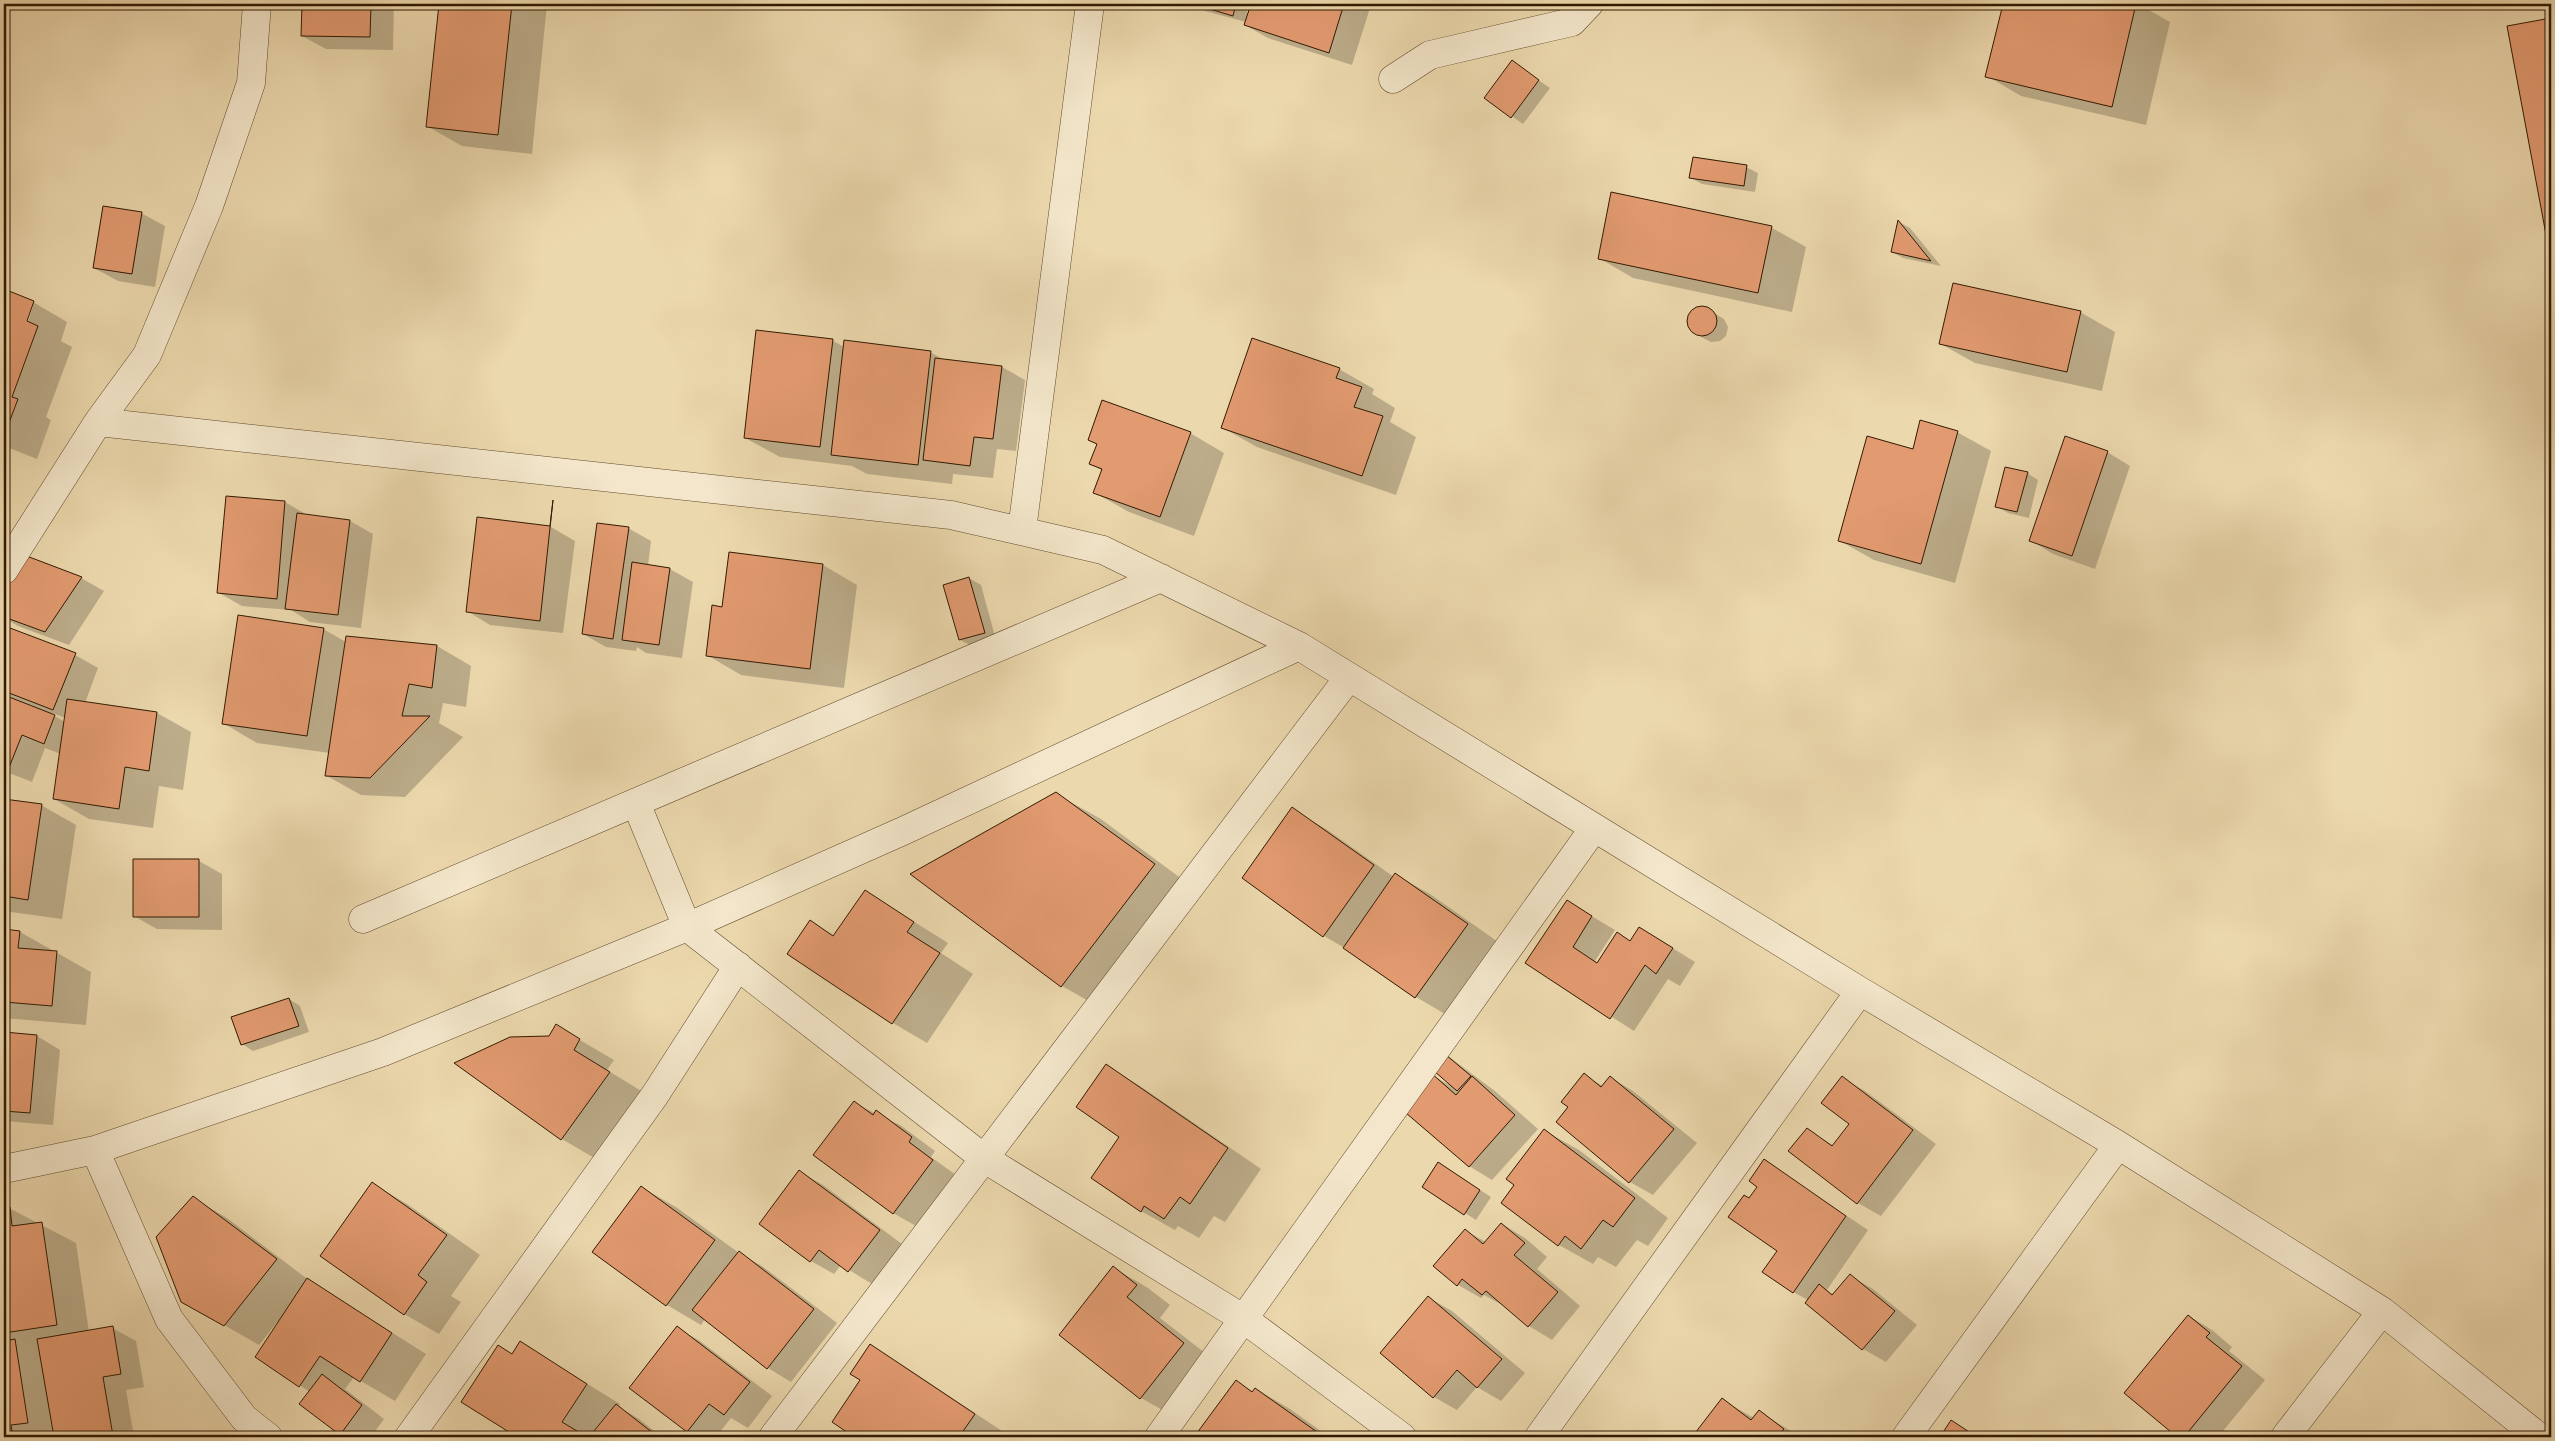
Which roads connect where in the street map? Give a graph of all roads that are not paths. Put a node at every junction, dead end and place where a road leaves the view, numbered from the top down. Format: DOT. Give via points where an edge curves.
graph roads {
  1 [pos="257,4"];
  2 [pos="1090,4"];
  3 [pos="1589,4"];
  4 [pos="1394,79"];
  5 [pos="98,422"];
  6 [pos="1022,530"];
  7 [pos="4,570"];
  8 [pos="1161,578"];
  9 [pos="1299,646"];
  10 [pos="1349,677"];
  11 [pos="636,803"];
  12 [pos="1594,828"];
  13 [pos="362,919"];
  14 [pos="687,927"];
  15 [pos="738,966"];
  16 [pos="1860,991"];
  17 [pos="2118,1145"];
  18 [pos="95,1150"];
  19 [pos="984,1158"];
  20 [pos="4,1169"];
  21 [pos="2382,1311"];
  22 [pos="1244,1319"];
  23 [pos="268,1437"];
  24 [pos="409,1437"];
  25 [pos="773,1437"];
  26 [pos="1159,1437"];
  27 [pos="1402,1437"];
  28 [pos="1539,1437"];
  29 [pos="1906,1437"];
  30 [pos="2285,1437"];
  31 [pos="2540,1437"];
  1 -- 5 [label="street" via="251,83 210,206 147,355"];
  2 -- 6 [label="street"];
  3 -- 4 [label="street" via="1572,22 1430,55"];
  5 -- 6 [label="street" via="951,515"];
  5 -- 7 [label="street"];
  6 -- 8 [label="street" via="1103,550"];
  8 -- 9 [label="street"];
  8 -- 11 [label="street"];
  9 -- 10 [label="street"];
  9 -- 14 [label="street" via="912,827"];
  10 -- 12 [label="street"];
  10 -- 19 [label="street"];
  11 -- 13 [label="street"];
  11 -- 14 [label="street"];
  12 -- 16 [label="street"];
  12 -- 22 [label="street"];
  14 -- 15 [label="street"];
  14 -- 18 [label="street" via="383,1052"];
  15 -- 19 [label="street"];
  15 -- 24 [label="street" via="655,1095"];
  16 -- 17 [label="street"];
  16 -- 28 [label="street"];
  17 -- 21 [label="street"];
  17 -- 29 [label="street"];
  18 -- 20 [label="street"];
  18 -- 23 [label="street" via="169,1319 244,1418"];
  19 -- 22 [label="street"];
  19 -- 25 [label="street"];
  21 -- 30 [label="street"];
  21 -- 31 [label="street"];
  22 -- 26 [label="street"];
  22 -- 27 [label="street"];
}
